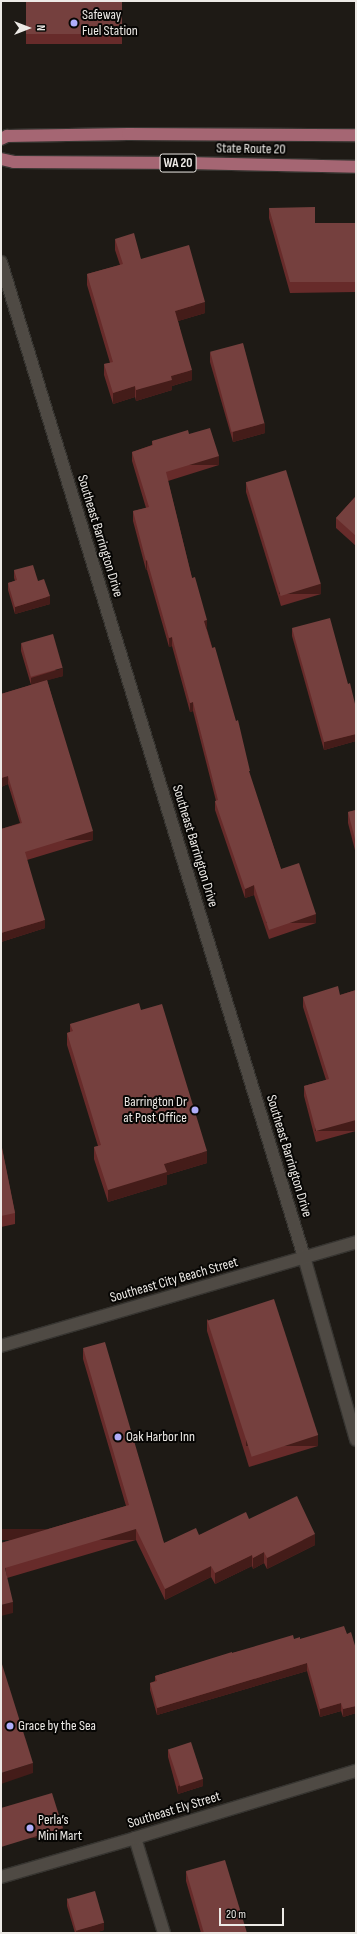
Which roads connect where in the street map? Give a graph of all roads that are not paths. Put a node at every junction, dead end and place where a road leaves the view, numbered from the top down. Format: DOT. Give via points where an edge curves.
graph roads {
  1 [pos="356,135"];
  2 [pos="1,139"];
  3 [pos="1,159"];
  4 [pos="356,167"];
  5 [pos="1,262"];
  6 [pos="356,1242"];
  7 [pos="304,1258"];
  8 [pos="1,1346"];
  9 [pos="356,1440"];
  10 [pos="356,1771"];
  11 [pos="135,1838"];
  12 [pos="1,1877"];
  13 [pos="164,1933"];
  1 -- 2 [label="main road, State Route 20 / WA 20" via="128,134 7,136"];
  3 -- 4 [label="main road, State Route 20 / WA 20" via="14,162"];
  5 -- 7 [label="street, Southeast Barrington Drive"];
  6 -- 7 [label="street, Southeast City Beach Street"];
  7 -- 8 [label="street, Southeast City Beach Street"];
  7 -- 9 [label="street, Southeast Barrington Drive"];
  10 -- 11 [label="street, Southeast Ely Street"];
  11 -- 12 [label="street, Southeast Ely Street"];
  11 -- 13 [label="street"];
}
